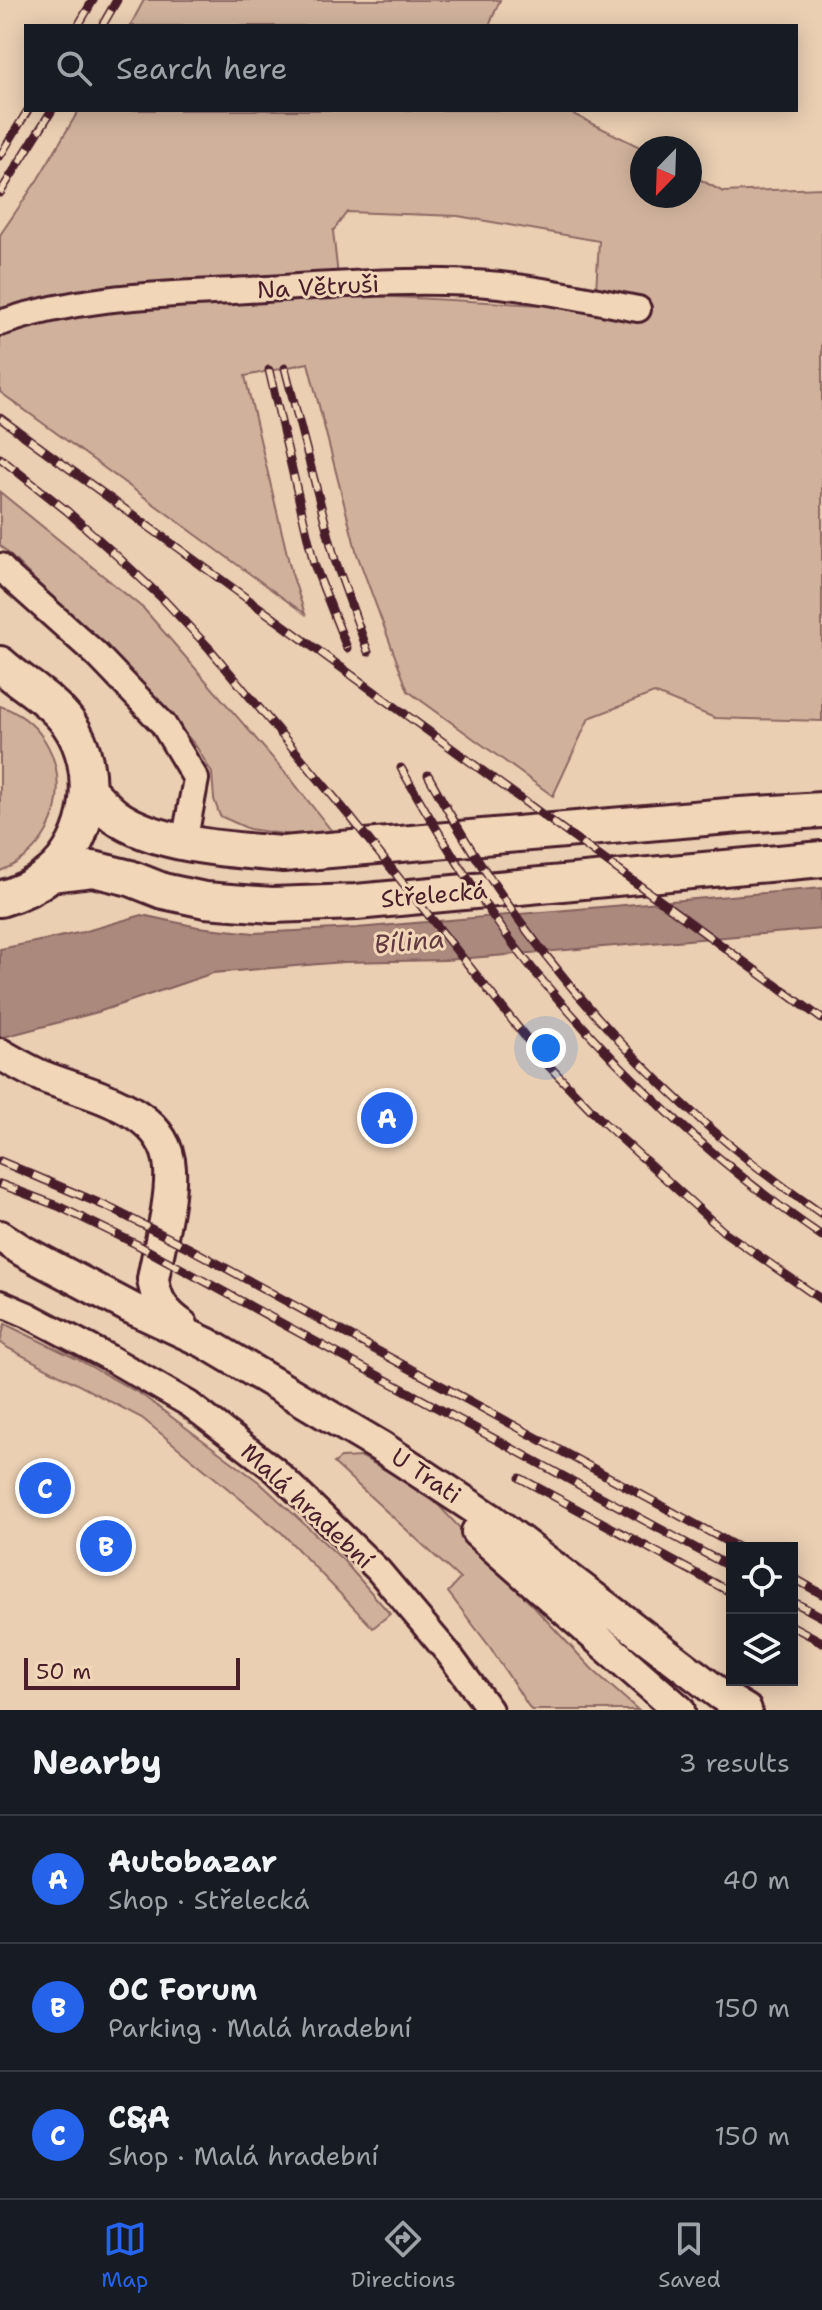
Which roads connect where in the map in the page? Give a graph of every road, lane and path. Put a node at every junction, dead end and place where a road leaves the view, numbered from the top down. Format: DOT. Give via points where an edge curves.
graph roads {
  1 [pos="638,309"];
  2 [pos="0,323"];
  3 [pos="0,566"];
  4 [pos="7,674"];
  5 [pos="88,790"];
  6 [pos="822,810"];
  7 [pos="184,843"];
  8 [pos="822,859"];
  9 [pos="18,894"];
  10 [pos="0,1054"];
  11 [pos="0,1075"];
  12 [pos="41,1076"];
  13 [pos="0,1236"];
  14 [pos="0,1303"];
  15 [pos="206,1343"];
  16 [pos="383,1448"];
  17 [pos="490,1710"];
  18 [pos="679,1710"];
  19 [pos="746,1710"];
  1 -- 2 [label="street, Na Větruši" via="500,285 369,283 121,297 64,305"];
  3 -- 7 [label="street" via="163,724 196,779"];
  4 -- 5 [label="main road, Střelecká" via="48,700 70,726 84,757"];
  5 -- 7 [label="main road" via="116,817"];
  5 -- 9 [label="main road, Střelecká" via="83,822 70,850"];
  6 -- 7 [label="main road" via="283,854"];
  8 -- 9 [label="main road, Střelecká" via="356,902 272,905 205,900 93,869"];
  10 -- 12 [label="street"];
  11 -- 12 [label="street"];
  12 -- 15 [label="street" via="120,1106 162,1139 171,1177 155,1293 173,1319"];
  13 -- 15 [label="street"];
  14 -- 17 [label="street, Malá hradební" via="189,1404 275,1470 378,1570"];
  15 -- 16 [label="street"];
  16 -- 18 [label="street, U Trati"];
  16 -- 19 [label="street, U Trati" via="491,1519"];
}
